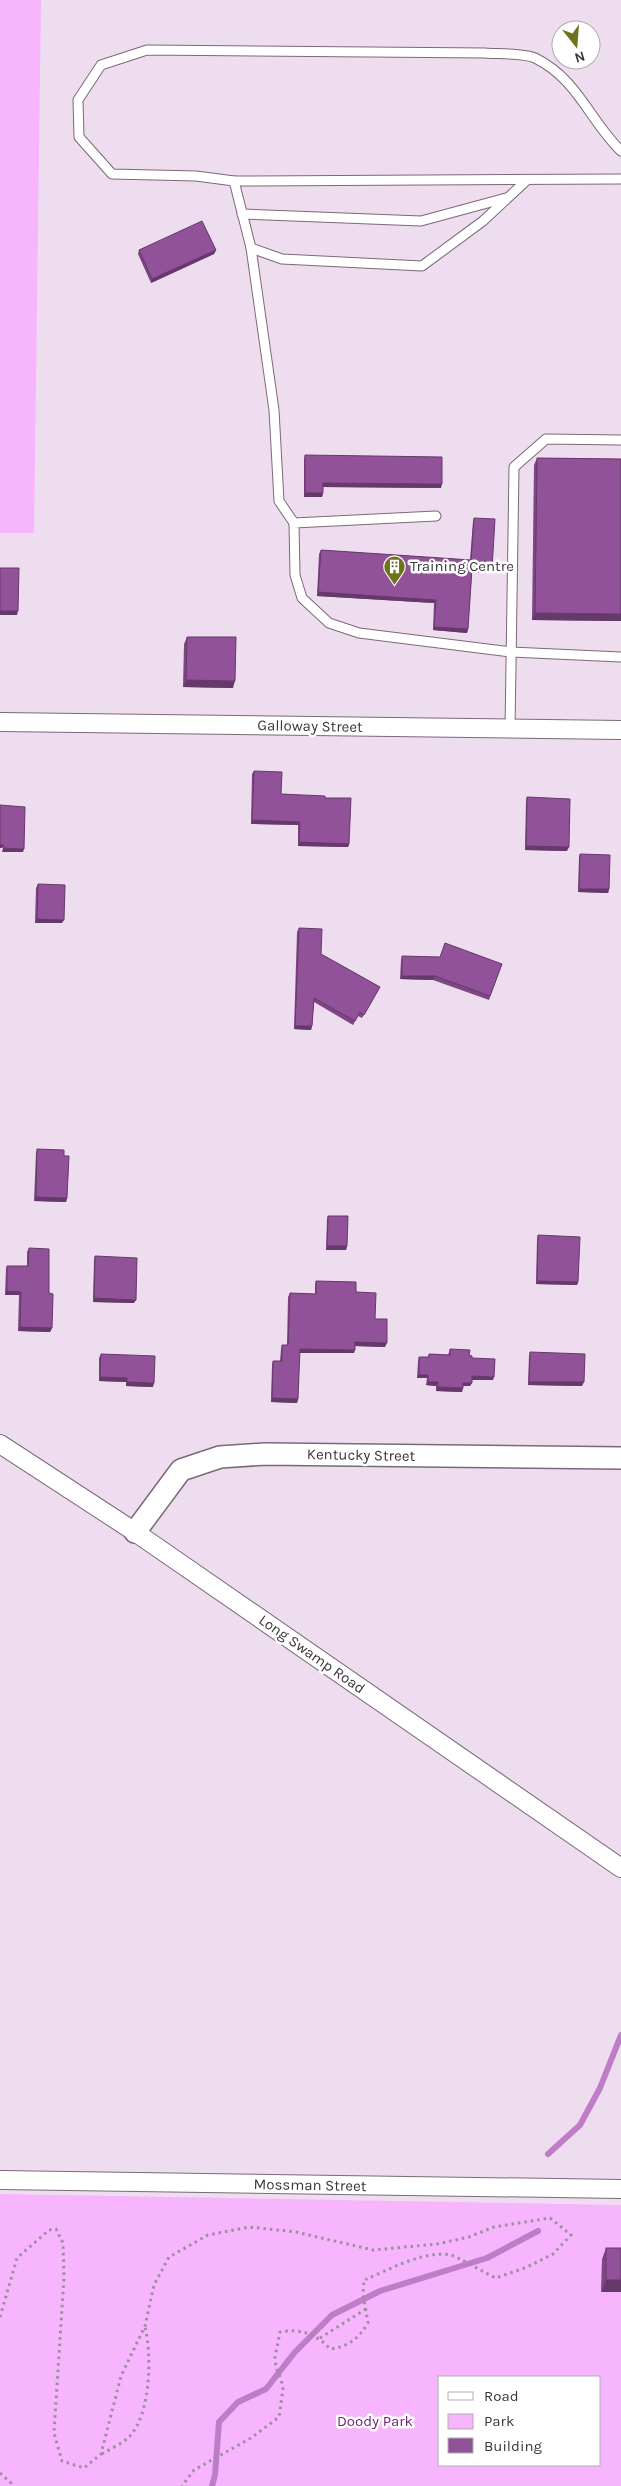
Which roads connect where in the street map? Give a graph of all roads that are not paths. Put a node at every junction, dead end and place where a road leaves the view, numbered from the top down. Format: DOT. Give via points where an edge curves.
graph roads {
  1 [pos="621,151"];
  2 [pos="621,179"];
  3 [pos="527,180"];
  4 [pos="234,181"];
  5 [pos="508,197"];
  6 [pos="242,214"];
  7 [pos="251,248"];
  8 [pos="621,440"];
  9 [pos="436,516"];
  10 [pos="294,523"];
  11 [pos="511,652"];
  12 [pos="621,657"];
  13 [pos="0,722"];
  14 [pos="510,729"];
  15 [pos="621,730"];
  16 [pos="0,1444"];
  17 [pos="621,1458"];
  18 [pos="135,1532"];
  19 [pos="621,1868"];
  20 [pos="0,2180"];
  21 [pos="621,2189"];
  1 -- 4 [label="lane" via="607,137 574,86 534,58 485,53 147,50 101,64 78,100 80,137 112,174 196,176"];
  2 -- 3 [label="lane"];
  3 -- 4 [label="lane"];
  3 -- 5 [label="lane"];
  4 -- 6 [label="lane"];
  5 -- 6 [label="lane" via="421,221"];
  5 -- 7 [label="lane" via="483,221 422,266 282,259"];
  6 -- 7 [label="lane"];
  7 -- 10 [label="lane" via="274,410 278,501"];
  8 -- 11 [label="lane" via="546,439 514,467"];
  9 -- 10 [label="lane"];
  10 -- 11 [label="lane" via="295,575 302,598 329,623 359,633"];
  11 -- 12 [label="lane"];
  11 -- 14 [label="lane"];
  13 -- 14 [label="street, Galloway Street"];
  14 -- 15 [label="street, Galloway Street"];
  16 -- 18 [label="street, Long Swamp Road"];
  17 -- 18 [label="street, Kentucky Street" via="275,1454 220,1457 181,1470"];
  18 -- 19 [label="street, Long Swamp Road"];
  20 -- 21 [label="street, Mossman Street"];
}
